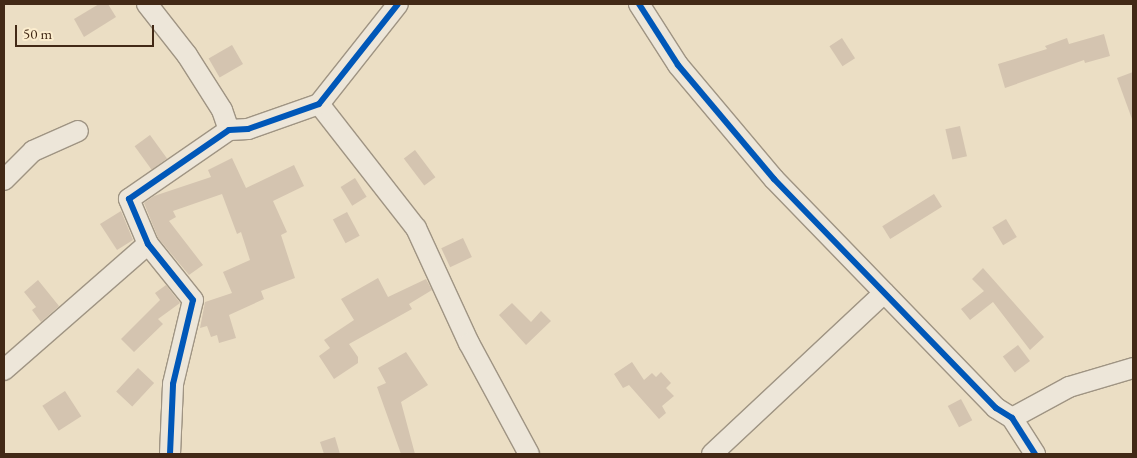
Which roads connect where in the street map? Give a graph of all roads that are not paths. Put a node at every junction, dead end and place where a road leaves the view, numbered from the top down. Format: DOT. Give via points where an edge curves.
graph roads {
  1 [pos="147,4"];
  2 [pos="398,4"];
  3 [pos="639,4"];
  4 [pos="319,104"];
  5 [pos="229,130"];
  6 [pos="78,131"];
  7 [pos="4,180"];
  8 [pos="148,244"];
  9 [pos="884,293"];
  10 [pos="1133,368"];
  11 [pos="4,370"];
  12 [pos="1012,418"];
  13 [pos="170,454"];
  14 [pos="530,454"];
  15 [pos="712,454"];
  16 [pos="1035,454"];
  1 -- 5 [label="street" via="187,55 222,110"];
  2 -- 4 [label="street"];
  3 -- 9 [label="street" via="678,65 774,179"];
  4 -- 5 [label="street" via="248,129"];
  4 -- 14 [label="street" via="416,228 469,343"];
  5 -- 8 [label="street" via="128,199"];
  6 -- 7 [label="street" via="33,151"];
  8 -- 11 [label="street"];
  8 -- 13 [label="street" via="193,300 173,384"];
  9 -- 12 [label="street" via="996,408"];
  9 -- 15 [label="street"];
  10 -- 12 [label="street" via="1069,387"];
  12 -- 16 [label="street"];
}
